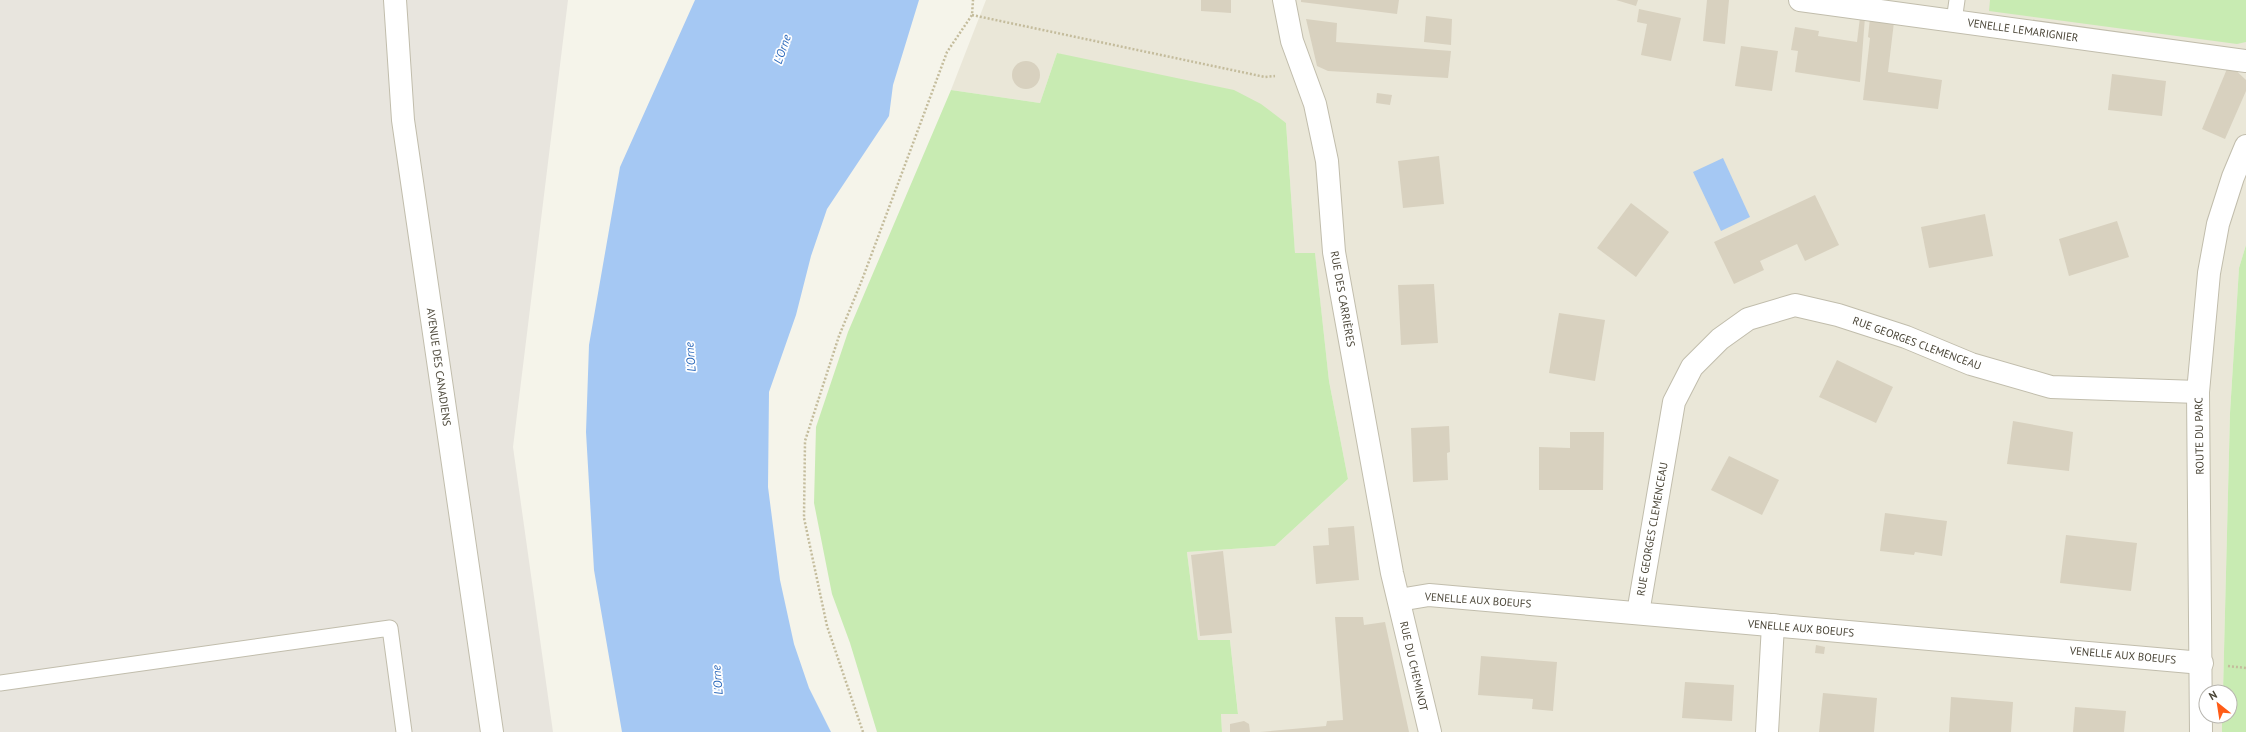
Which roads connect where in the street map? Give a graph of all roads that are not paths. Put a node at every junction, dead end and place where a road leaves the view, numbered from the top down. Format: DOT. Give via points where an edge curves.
graph roads {
  1 [pos="395,0"];
  2 [pos="1284,0"];
  3 [pos="1800,0"];
  4 [pos="1955,10"];
  5 [pos="2246,61"];
  6 [pos="2246,146"];
  7 [pos="2198,392"];
  8 [pos="1399,600"];
  9 [pos="1638,613"];
  10 [pos="1773,626"];
  11 [pos="2202,663"];
  12 [pos="0,683"];
  13 [pos="404,732"];
  14 [pos="492,732"];
  15 [pos="1430,732"];
  16 [pos="1767,732"];
  17 [pos="2201,732"];
  1 -- 14 [label="street, AVENUE DES CANADIENS" via="403,120"];
  2 -- 8 [label="street, RUE DES CARRIÈRES" via="1292,41 1315,104 1327,161 1334,252"];
  3 -- 4 [label="street, VENELLE LEMARIGNIER"];
  4 -- 5 [label="street, VENELLE LEMARIGNIER"];
  6 -- 7 [label="street, ROUTE DU PARC" via="2232,177 2218,224 2209,273"];
  7 -- 9 [label="street, RUE GEORGES CLEMENCEAU" via="2050,386 1971,364 1906,337 1838,314 1795,305 1748,319 1720,339 1692,367 1674,402"];
  7 -- 11 [label="street, ROUTE DU PARC"];
  8 -- 9 [label="street, VENELLE AUX BOEUFS" via="1429,595"];
  8 -- 15 [label="street, RUE DU CHEMINOT"];
  9 -- 10 [label="street, VENELLE AUX BOEUFS"];
  10 -- 11 [label="street, VENELLE AUX BOEUFS"];
  10 -- 16 [label="street"];
  11 -- 17 [label="street, ROUTE DU PARC"];
  12 -- 13 [label="lane" via="390,628"];
}
